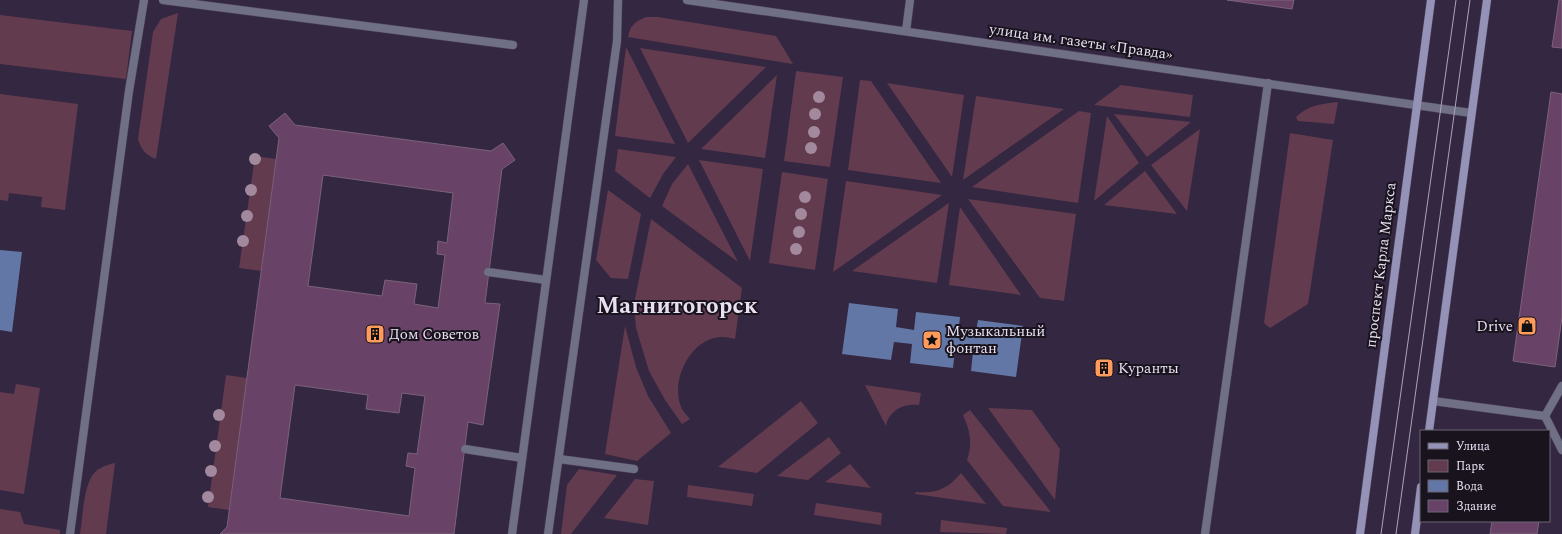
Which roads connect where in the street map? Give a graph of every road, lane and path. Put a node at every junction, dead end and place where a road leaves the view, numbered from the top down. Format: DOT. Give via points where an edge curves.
graph roads {
  1 [pos="144,0"];
  2 [pos="163,0"];
  3 [pos="584,0"];
  4 [pos="618,0"];
  5 [pos="687,0"];
  6 [pos="910,0"];
  7 [pos="1431,0"];
  8 [pos="1487,0"];
  9 [pos="906,31"];
  10 [pos="513,45"];
  11 [pos="1268,83"];
  12 [pos="1416,104"];
  13 [pos="1472,113"];
  14 [pos="488,272"];
  15 [pos="546,280"];
  16 [pos="1562,386"];
  17 [pos="1433,401"];
  18 [pos="1545,416"];
  19 [pos="1429,430"];
  20 [pos="465,450"];
  21 [pos="1562,450"];
  22 [pos="522,458"];
  23 [pos="559,459"];
  24 [pos="634,469"];
  25 [pos="1420,494"];
  26 [pos="70,534"];
  27 [pos="512,534"];
  28 [pos="548,534"];
  29 [pos="1205,534"];
  30 [pos="1360,534"];
  31 [pos="1414,534"];
  1 -- 26 [label="street" via="128,99"];
  2 -- 10 [label="street"];
  3 -- 15 [label="street"];
  4 -- 23 [label="street" via="617,41"];
  5 -- 9 [label="street, улица им. газеты «Правда»"];
  6 -- 9 [label="street"];
  7 -- 12 [label="main road, проспект Карла Маркса"];
  8 -- 13 [label="main road"];
  9 -- 11 [label="street, улица им. газеты «Правда»"];
  11 -- 12 [label="street, улица им. газеты «Правда»"];
  11 -- 29 [label="street"];
  12 -- 13 [label="street, улица им. газеты «Правда»"];
  12 -- 30 [label="main road, проспект Карла Маркса"];
  13 -- 17 [label="main road"];
  14 -- 15 [label="street"];
  15 -- 22 [label="street"];
  16 -- 18 [label="street"];
  17 -- 18 [label="street"];
  17 -- 19 [label="main road"];
  18 -- 21 [label="street"];
  20 -- 22 [label="street"];
  22 -- 27 [label="street"];
  23 -- 24 [label="street"];
  23 -- 28 [label="street"];
  25 -- 31 [label="main road"];
}
